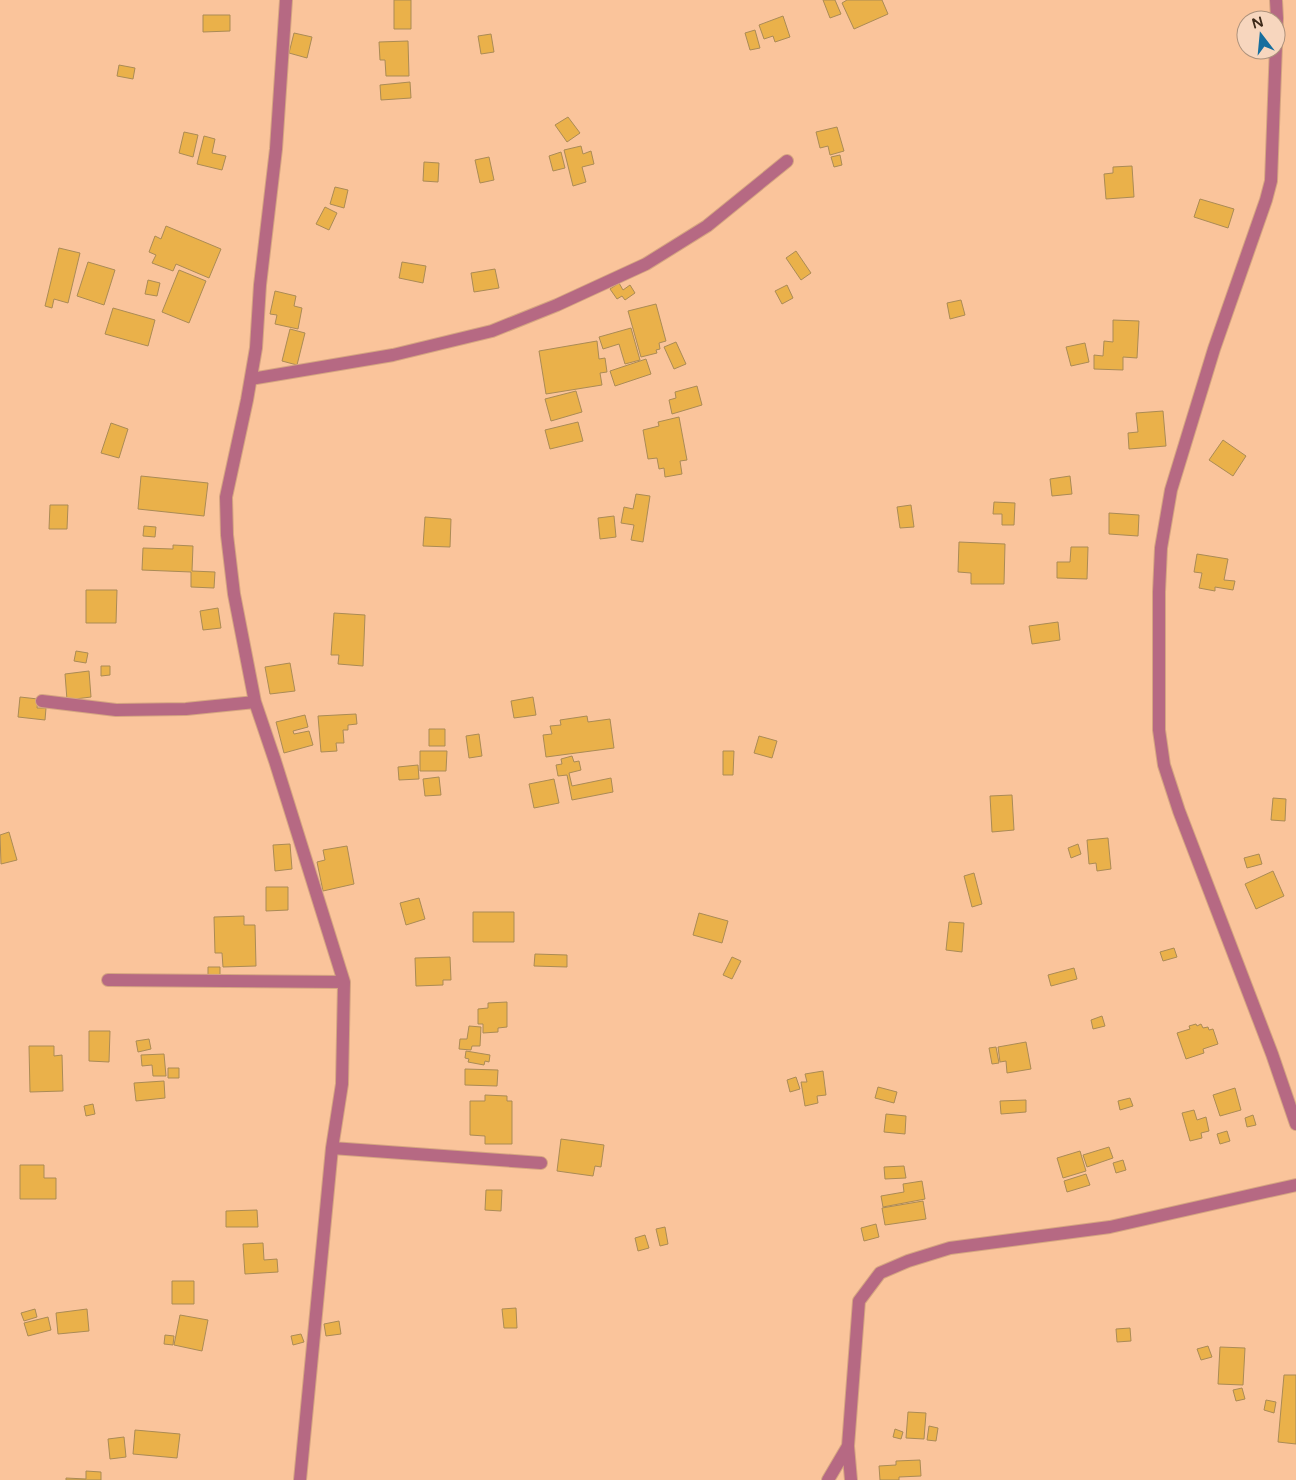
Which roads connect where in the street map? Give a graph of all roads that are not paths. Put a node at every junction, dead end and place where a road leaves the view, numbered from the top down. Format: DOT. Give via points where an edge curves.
graph roads {
  1 [pos="286,0"];
  2 [pos="1276,0"];
  3 [pos="787,161"];
  4 [pos="251,379"];
  5 [pos="42,701"];
  6 [pos="255,702"];
  7 [pos="108,980"];
  8 [pos="344,982"];
  9 [pos="1296,1124"];
  10 [pos="332,1148"];
  11 [pos="540,1163"];
  12 [pos="1296,1185"];
  13 [pos="848,1446"];
  14 [pos="300,1480"];
  15 [pos="828,1480"];
  16 [pos="851,1480"];
  1 -- 4 [label="street" via="276,149"];
  2 -- 9 [label="street" via="1271,181 1214,349 1171,490 1161,548 1159,730 1164,765 1179,810"];
  3 -- 4 [label="street" via="699,231 646,264 557,306 492,331 402,353"];
  4 -- 6 [label="street" via="226,497 234,594"];
  5 -- 6 [label="street" via="116,710 186,709"];
  6 -- 8 [label="street"];
  7 -- 8 [label="street"];
  8 -- 10 [label="street" via="342,1084"];
  10 -- 11 [label="street"];
  10 -- 14 [label="street"];
  12 -- 13 [label="street" via="1110,1227 950,1248 880,1273 858,1301"];
  13 -- 15 [label="street"];
  13 -- 16 [label="street"];
}
